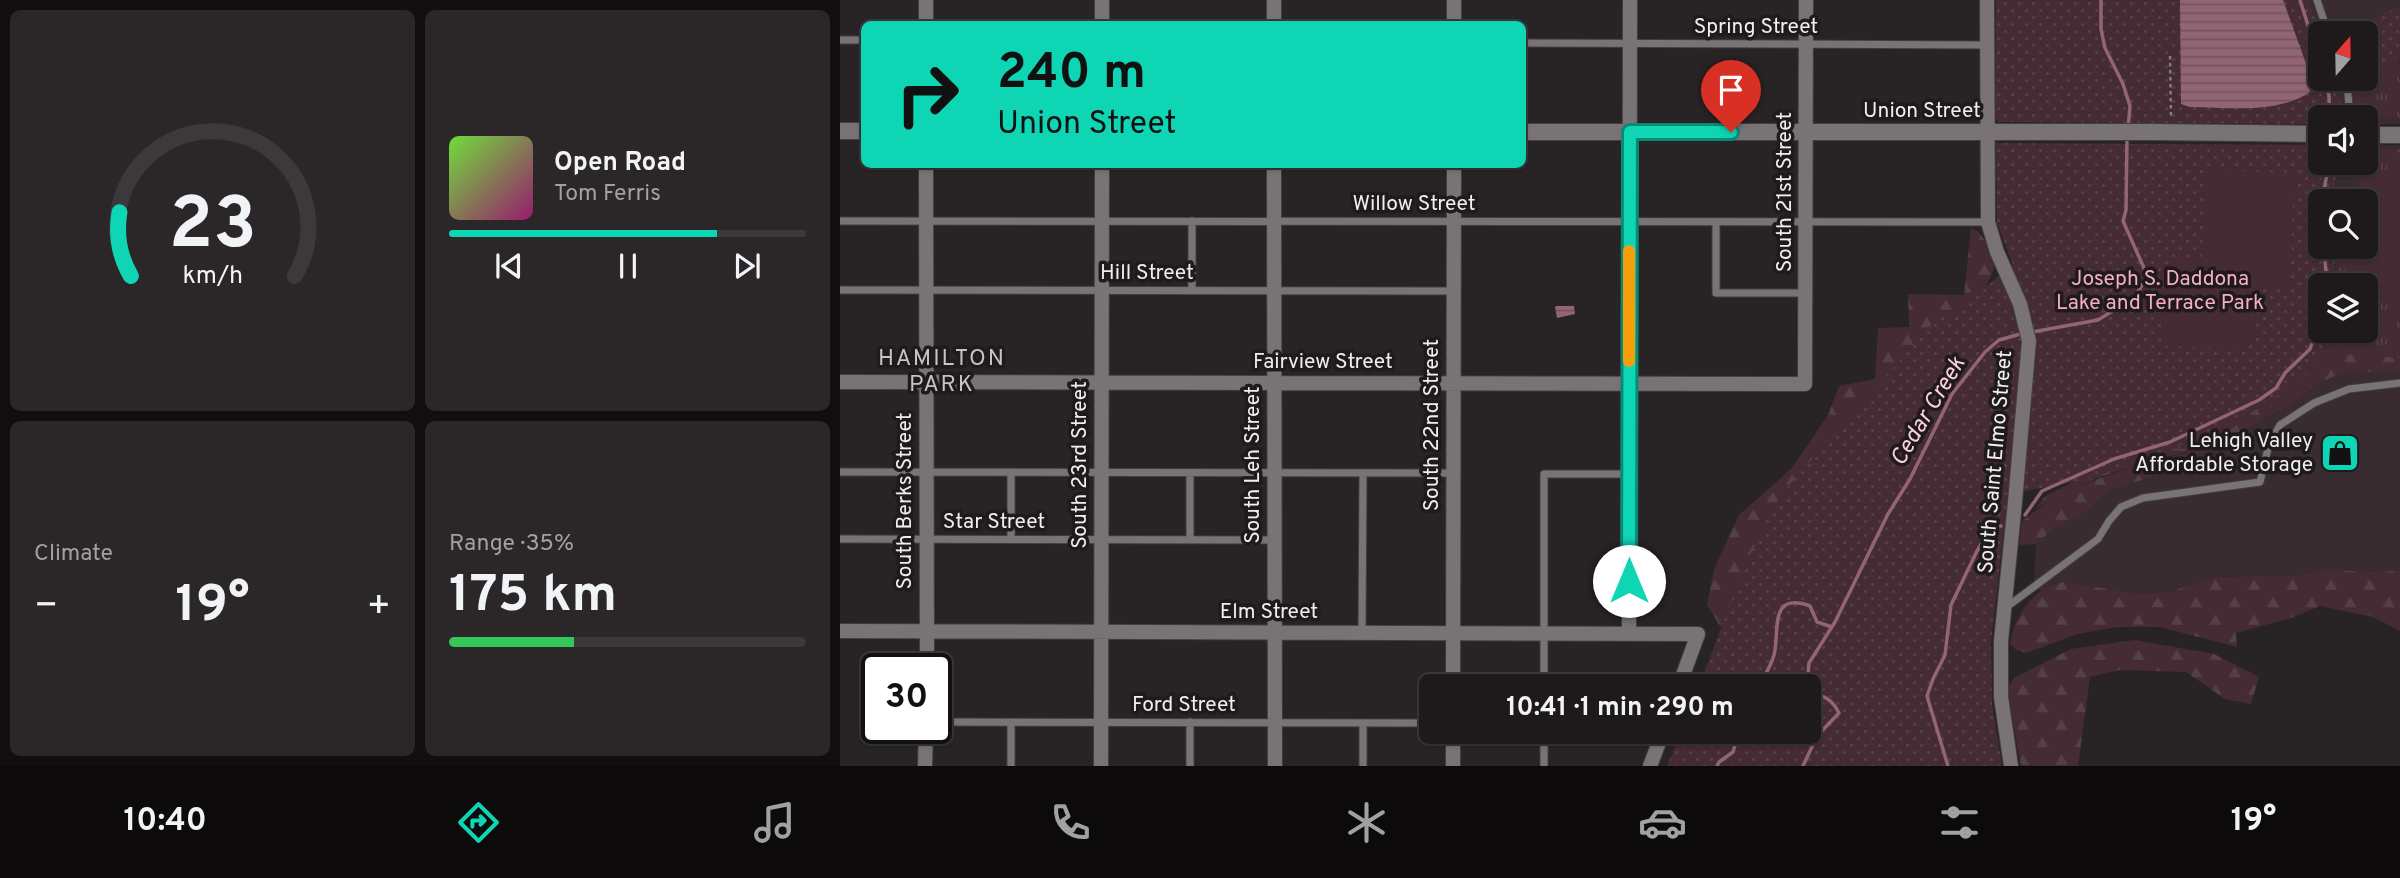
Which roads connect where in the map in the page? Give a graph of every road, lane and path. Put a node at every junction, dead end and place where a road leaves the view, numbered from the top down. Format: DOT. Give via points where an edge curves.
graph roads {
  1 [pos="926,0"];
  2 [pos="1102,0"];
  3 [pos="1274,0"];
  4 [pos="1454,0"];
  5 [pos="1630,0"];
  6 [pos="1807,0"];
  7 [pos="1987,0"];
  8 [pos="2317,0"];
  9 [pos="926,21"];
  10 [pos="1102,21"];
  11 [pos="1274,21"];
  12 [pos="1454,21"];
  13 [pos="2324,21"];
  14 [pos="840,40"];
  15 [pos="861,40"];
  16 [pos="1526,43"];
  17 [pos="1630,44"];
  18 [pos="1806,44"];
  19 [pos="1988,45"];
  20 [pos="2170,56"];
  21 [pos="2171,113"];
  22 [pos="840,131"];
  23 [pos="861,131"];
  24 [pos="1526,132"];
  25 [pos="1630,132"];
  26 [pos="1806,132"];
  27 [pos="1988,133"];
  28 [pos="2308,134"];
  29 [pos="2378,135"];
  30 [pos="2400,135"];
  31 [pos="926,168"];
  32 [pos="1102,168"];
  33 [pos="1274,168"];
  34 [pos="1454,168"];
  35 [pos="840,220"];
  36 [pos="926,220"];
  37 [pos="1102,221"];
  38 [pos="1192,221"];
  39 [pos="1274,221"];
  40 [pos="1454,222"];
  41 [pos="1629,222"];
  42 [pos="1716,222"];
  43 [pos="1806,222"];
  44 [pos="1988,222"];
  45 [pos="840,290"];
  46 [pos="926,290"];
  47 [pos="1101,290"];
  48 [pos="1192,290"];
  49 [pos="1274,291"];
  50 [pos="1454,291"];
  51 [pos="1805,293"];
  52 [pos="840,382"];
  53 [pos="925,382"];
  54 [pos="1101,383"];
  55 [pos="1274,383"];
  56 [pos="1454,383"];
  57 [pos="1629,383"];
  58 [pos="2400,383"];
  59 [pos="1805,384"];
  60 [pos="840,472"];
  61 [pos="925,472"];
  62 [pos="1011,472"];
  63 [pos="1101,472"];
  64 [pos="1190,472"];
  65 [pos="1274,473"];
  66 [pos="1363,473"];
  67 [pos="1453,473"];
  68 [pos="1629,474"];
  69 [pos="840,539"];
  70 [pos="925,539"];
  71 [pos="1011,539"];
  72 [pos="1101,540"];
  73 [pos="1190,540"];
  74 [pos="1274,540"];
  75 [pos="2004,610"];
  76 [pos="840,631"];
  77 [pos="928,632"];
  78 [pos="1101,633"];
  79 [pos="1275,634"];
  80 [pos="1362,634"];
  81 [pos="1453,634"];
  82 [pos="1543,634"];
  83 [pos="1629,634"];
  84 [pos="927,653"];
  85 [pos="1453,674"];
  86 [pos="1544,674"];
  87 [pos="1683,674"];
  88 [pos="952,722"];
  89 [pos="1011,722"];
  90 [pos="1101,722"];
  91 [pos="1190,722"];
  92 [pos="1275,722"];
  93 [pos="1363,723"];
  94 [pos="1419,723"];
  95 [pos="926,744"];
  96 [pos="1453,744"];
  97 [pos="1544,744"];
  98 [pos="1658,744"];
  99 [pos="925,766"];
  100 [pos="1011,766"];
  101 [pos="1101,766"];
  102 [pos="1190,766"];
  103 [pos="1275,766"];
  104 [pos="1363,766"];
  105 [pos="1453,766"];
  106 [pos="1544,766"];
  107 [pos="1650,766"];
  108 [pos="2011,766"];
  1 -- 9 [label="street"];
  2 -- 10 [label="street"];
  3 -- 11 [label="street"];
  4 -- 12 [label="street"];
  5 -- 17 [label="street"];
  6 -- 18 [label="street, South 21st Street"];
  7 -- 19 [label="street, South Saint Elmo Street"];
  8 -- 13 [label="lane"];
  14 -- 15 [label="lane"];
  16 -- 17 [label="lane, Spring Street"];
  17 -- 18 [label="lane, Spring Street"];
  17 -- 25 [label="street"];
  18 -- 19 [label="lane, Spring Street"];
  18 -- 26 [label="street, South 21st Street"];
  19 -- 27 [label="street, South Saint Elmo Street"];
  20 -- 21 [label="path"];
  22 -- 23 [label="street"];
  24 -- 25 [label="street, Union Street"];
  25 -- 26 [label="street, Union Street"];
  25 -- 41 [label="street"];
  26 -- 27 [label="street, Union Street"];
  26 -- 43 [label="street, South 21st Street"];
  27 -- 28 [label="street, Union Street"];
  27 -- 44 [label="street, South Saint Elmo Street"];
  29 -- 30 [label="street"];
  31 -- 36 [label="street, South Berks Street"];
  32 -- 37 [label="street, South 23rd Street"];
  33 -- 39 [label="street, South Leh Street"];
  34 -- 40 [label="street, South 22nd Street"];
  35 -- 36 [label="lane, Willow Street"];
  36 -- 37 [label="lane, Willow Street"];
  36 -- 46 [label="street, South Berks Street"];
  37 -- 38 [label="lane, Willow Street"];
  37 -- 47 [label="street, South 23rd Street"];
  38 -- 39 [label="lane, Willow Street"];
  38 -- 48 [label="lane"];
  39 -- 40 [label="lane, Willow Street"];
  39 -- 49 [label="street, South Leh Street"];
  40 -- 41 [label="lane, Willow Street"];
  40 -- 50 [label="street, South 22nd Street"];
  41 -- 42 [label="lane, Willow Street"];
  41 -- 57 [label="street"];
  42 -- 43 [label="lane, Willow Street"];
  42 -- 51 [label="lane" via="1716,293"];
  43 -- 44 [label="lane, Willow Street"];
  43 -- 51 [label="street, South 21st Street"];
  44 -- 75 [label="street, South Saint Elmo Street" via="2028,329"];
  45 -- 46 [label="lane, Hill Street"];
  46 -- 47 [label="lane, Hill Street"];
  46 -- 53 [label="street, South Berks Street"];
  47 -- 48 [label="lane, Hill Street"];
  47 -- 54 [label="street, South 23rd Street"];
  48 -- 49 [label="lane, Hill Street"];
  49 -- 50 [label="lane, Hill Street"];
  49 -- 55 [label="street, South Leh Street"];
  50 -- 56 [label="street, South 22nd Street"];
  51 -- 59 [label="street, South 21st Street"];
  52 -- 53 [label="street, Fairview Street"];
  53 -- 54 [label="street, Fairview Street"];
  53 -- 61 [label="street, South Berks Street"];
  54 -- 55 [label="street, Fairview Street"];
  54 -- 63 [label="street, South 23rd Street"];
  55 -- 56 [label="street, Fairview Street"];
  55 -- 65 [label="street, South Leh Street"];
  56 -- 57 [label="street, Fairview Street"];
  56 -- 67 [label="street, South 22nd Street"];
  57 -- 59 [label="street, Fairview Street"];
  57 -- 68 [label="street"];
  58 -- 75 [label="lane" via="2349,389 2314,403 2280,425 2269,444 2260,482 2143,498 2121,507 2098,539"];
  60 -- 61 [label="lane"];
  61 -- 62 [label="lane"];
  61 -- 70 [label="street, South Berks Street"];
  62 -- 63 [label="lane"];
  62 -- 71 [label="lane"];
  63 -- 64 [label="lane"];
  63 -- 72 [label="street, South 23rd Street"];
  64 -- 65 [label="lane"];
  64 -- 73 [label="lane"];
  65 -- 66 [label="lane"];
  65 -- 74 [label="street, South Leh Street"];
  66 -- 67 [label="lane"];
  66 -- 80 [label="lane"];
  67 -- 81 [label="street, South 22nd Street"];
  68 -- 82 [label="lane" via="1544,474"];
  68 -- 83 [label="street"];
  69 -- 70 [label="lane, Star Street"];
  70 -- 71 [label="lane, Star Street"];
  70 -- 77 [label="street, South Berks Street"];
  71 -- 72 [label="lane, Star Street"];
  72 -- 73 [label="lane, Star Street"];
  72 -- 78 [label="street, South 23rd Street"];
  73 -- 74 [label="lane, Star Street"];
  74 -- 79 [label="street, South Leh Street"];
  75 -- 108 [label="street, South Saint Elmo Street" via="2001,697"];
  76 -- 77 [label="street, Elm Street"];
  77 -- 78 [label="street, Elm Street"];
  77 -- 84 [label="street, South Berks Street"];
  78 -- 79 [label="street, Elm Street"];
  78 -- 90 [label="street, South 23rd Street"];
  79 -- 80 [label="street, Elm Street"];
  79 -- 92 [label="street, South Leh Street"];
  80 -- 81 [label="street, Elm Street"];
  81 -- 82 [label="street, Elm Street"];
  81 -- 85 [label="street, South 22nd Street"];
  82 -- 83 [label="street, Elm Street"];
  82 -- 86 [label="lane"];
  83 -- 87 [label="street, Elm Street" via="1698,634"];
  88 -- 89 [label="lane, Ford Street"];
  89 -- 90 [label="lane, Ford Street"];
  89 -- 100 [label="lane"];
  90 -- 91 [label="lane, Ford Street"];
  90 -- 101 [label="street, South 23rd Street"];
  91 -- 92 [label="lane, Ford Street"];
  91 -- 102 [label="lane"];
  92 -- 93 [label="lane, Ford Street"];
  92 -- 103 [label="street, South Leh Street"];
  93 -- 94 [label="lane, Ford Street"];
  93 -- 104 [label="lane"];
  95 -- 99 [label="street"];
  96 -- 105 [label="street"];
  97 -- 106 [label="lane"];
  98 -- 107 [label="street"];
}
